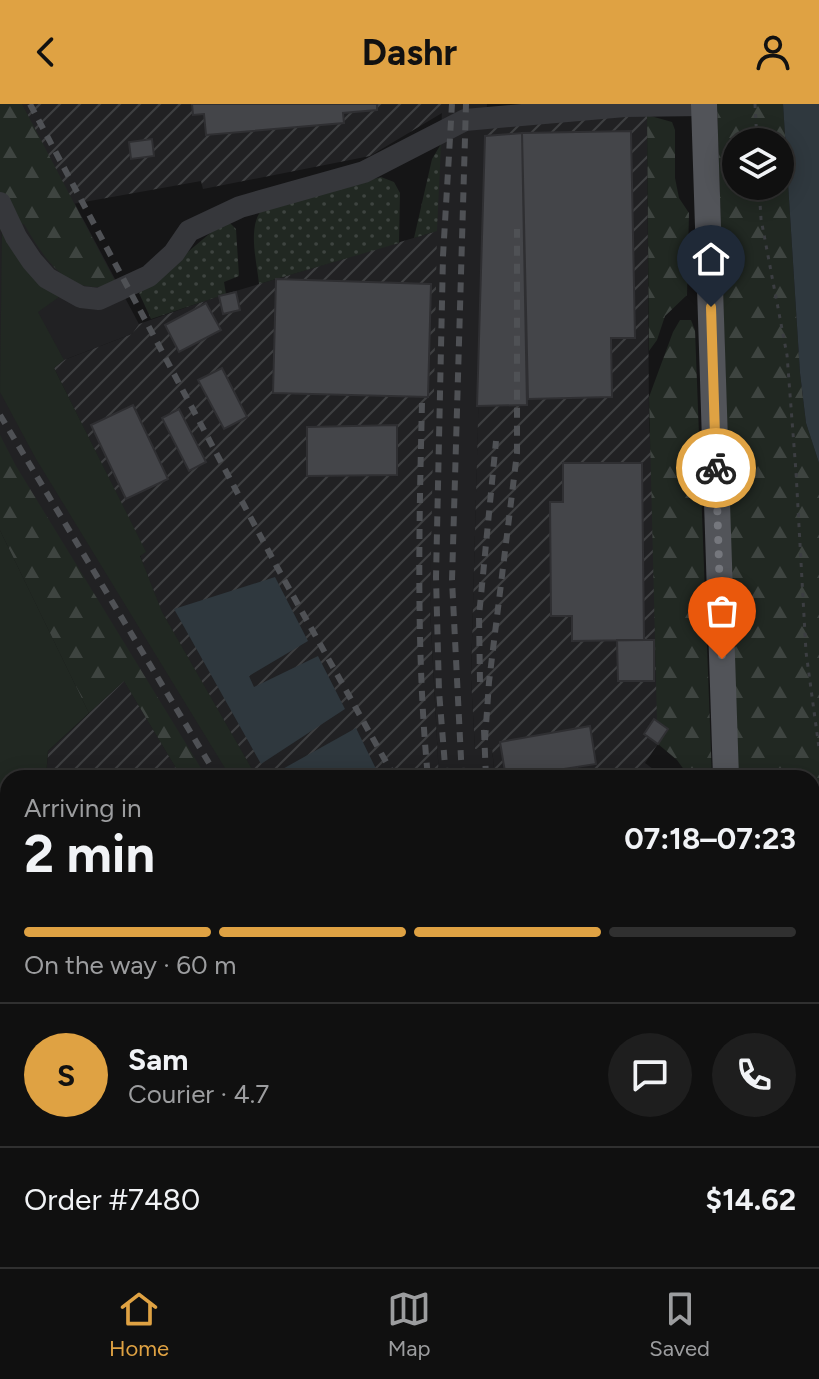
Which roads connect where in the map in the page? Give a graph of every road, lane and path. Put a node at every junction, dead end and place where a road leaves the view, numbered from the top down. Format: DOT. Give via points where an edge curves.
graph roads {
  1 [pos="704,104"];
  2 [pos="755,104"];
  3 [pos="756,128"];
  4 [pos="760,200"];
  5 [pos="0,203"];
  6 [pos="819,748"];
  7 [pos="726,770"];
  1 -- 5 [label="lane" via="465,120 364,172 240,207 189,231 149,276 99,299 81,297 47,278 16,237"];
  1 -- 7 [label="main road"];
  2 -- 3 [label="path"];
  4 -- 6 [label="path" via="787,355 806,652"];
}
